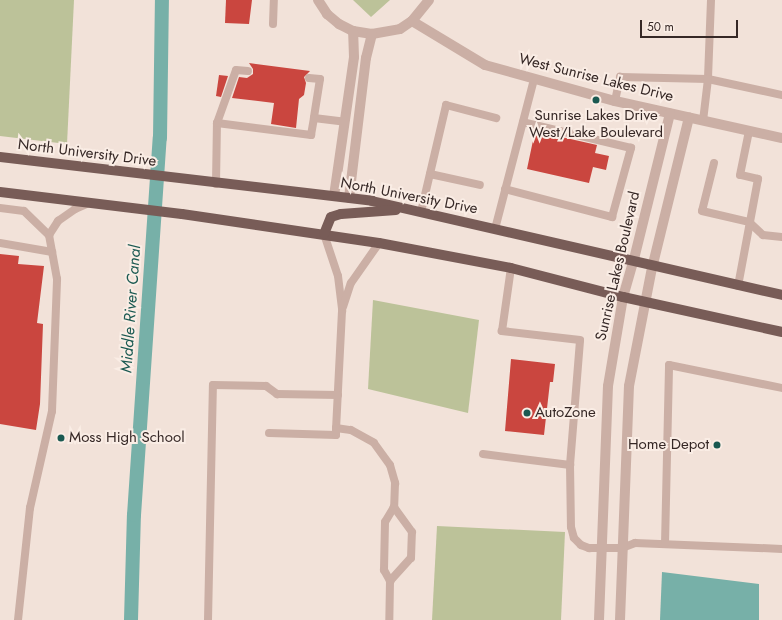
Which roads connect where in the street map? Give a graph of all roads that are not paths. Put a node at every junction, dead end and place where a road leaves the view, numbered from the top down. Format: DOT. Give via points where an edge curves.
graph roads {
  1 [pos="274,0"];
  2 [pos="318,0"];
  3 [pos="429,0"];
  4 [pos="711,0"];
  5 [pos="412,22"];
  6 [pos="273,24"];
  7 [pos="353,31"];
  8 [pos="372,34"];
  9 [pos="248,71"];
  10 [pos="309,78"];
  11 [pos="534,79"];
  12 [pos="708,79"];
  13 [pos="782,95"];
  14 [pos="615,101"];
  15 [pos="670,113"];
  16 [pos="689,117"];
  17 [pos="314,118"];
  18 [pos="496,118"];
  19 [pos="345,122"];
  20 [pos="523,122"];
  21 [pos="703,122"];
  22 [pos="217,123"];
  23 [pos="749,131"];
  24 [pos="782,138"];
  25 [pos="2,159"];
  26 [pos="714,163"];
  27 [pos="430,174"];
  28 [pos="216,184"];
  29 [pos="480,186"];
  30 [pos="505,189"];
  31 [pos="0,192"];
  32 [pos="334,196"];
  33 [pos="349,198"];
  34 [pos="90,203"];
  35 [pos="0,208"];
  36 [pos="407,209"];
  37 [pos="421,212"];
  38 [pos="749,222"];
  39 [pos="495,229"];
  40 [pos="324,234"];
  41 [pos="49,235"];
  42 [pos="782,237"];
  43 [pos="0,243"];
  44 [pos="378,243"];
  45 [pos="52,252"];
  46 [pos="633,263"];
  47 [pos="511,268"];
  48 [pos="652,268"];
  49 [pos="738,286"];
  50 [pos="782,296"];
  51 [pos="623,297"];
  52 [pos="644,302"];
  53 [pos="342,311"];
  54 [pos="782,332"];
  55 [pos="782,388"];
  56 [pos="338,395"];
  57 [pos="336,428"];
  58 [pos="269,433"];
  59 [pos="483,454"];
  60 [pos="570,465"];
  61 [pos="394,507"];
  62 [pos="665,544"];
  63 [pos="601,548"];
  64 [pos="622,548"];
  65 [pos="782,549"];
  66 [pos="390,581"];
  67 [pos="18,620"];
  68 [pos="208,620"];
  69 [pos="389,620"];
  70 [pos="599,620"];
  71 [pos="620,620"];
  1 -- 6 [label="lane"];
  2 -- 7 [label="street" via="328,14"];
  3 -- 5 [label="street"];
  4 -- 12 [label="lane"];
  5 -- 8 [label="street" via="386,33"];
  5 -- 11 [label="street, West Sunrise Lakes Drive" via="484,64"];
  7 -- 8 [label="street"];
  7 -- 19 [label="street" via="354,57"];
  8 -- 33 [label="street" via="366,58"];
  9 -- 22 [label="lane" via="236,70"];
  10 -- 17 [label="lane" via="320,79"];
  11 -- 14 [label="street, West Sunrise Lakes Drive"];
  11 -- 20 [label="lane"];
  12 -- 13 [label="lane"];
  12 -- 14 [label="lane" via="620,76"];
  12 -- 21 [label="lane"];
  14 -- 15 [label="street, West Sunrise Lakes Drive"];
  15 -- 16 [label="street, West Sunrise Lakes Drive"];
  15 -- 46 [label="street, Sunrise Lakes Boulevard"];
  16 -- 21 [label="street, West Sunrise Lakes Drive"];
  16 -- 48 [label="street"];
  17 -- 19 [label="lane"];
  17 -- 22 [label="lane" via="311,135"];
  18 -- 27 [label="lane" via="446,106"];
  19 -- 32 [label="street"];
  20 -- 30 [label="lane"];
  20 -- 30 [label="lane" via="631,148 612,217"];
  21 -- 23 [label="street, West Sunrise Lakes Drive"];
  22 -- 28 [label="lane"];
  23 -- 24 [label="street, West Sunrise Lakes Drive"];
  23 -- 38 [label="lane" via="740,176 758,179"];
  25 -- 28 [label="main road, North University Drive"];
  26 -- 38 [label="lane" via="702,211"];
  27 -- 29 [label="lane"];
  27 -- 37 [label="lane"];
  28 -- 32 [label="main road, North University Drive"];
  30 -- 39 [label="lane"];
  31 -- 34 [label="main road"];
  32 -- 33 [label="main road, North University Drive"];
  33 -- 36 [label="main road, North University Drive"];
  34 -- 40 [label="main road"];
  34 -- 41 [label="lane" via="75,209 58,221"];
  35 -- 41 [label="lane" via="24,211"];
  36 -- 37 [label="main road, North University Drive"];
  36 -- 40 [label="main road" via="331,217"];
  37 -- 39 [label="main road, North University Drive"];
  38 -- 42 [label="lane" via="762,235"];
  38 -- 49 [label="lane"];
  39 -- 46 [label="main road, North University Drive"];
  40 -- 44 [label="main road"];
  40 -- 53 [label="lane" via="338,276"];
  41 -- 45 [label="lane"];
  43 -- 45 [label="lane"];
  44 -- 47 [label="main road"];
  44 -- 53 [label="lane" via="351,283"];
  45 -- 67 [label="lane" via="57,279 52,411 30,508"];
  46 -- 48 [label="main road, North University Drive"];
  46 -- 51 [label="street, Sunrise Lakes Boulevard"];
  47 -- 51 [label="main road"];
  47 -- 60 [label="lane" via="502,331 580,340"];
  48 -- 49 [label="main road, North University Drive"];
  48 -- 52 [label="street"];
  49 -- 50 [label="main road, North University Drive"];
  51 -- 52 [label="main road"];
  51 -- 63 [label="street, Sunrise Lakes Boulevard" via="608,386"];
  52 -- 54 [label="main road"];
  52 -- 64 [label="street" via="629,386"];
  53 -- 56 [label="lane"];
  55 -- 62 [label="lane" via="669,365"];
  56 -- 57 [label="lane"];
  56 -- 68 [label="lane" via="277,394 266,386 212,385"];
  57 -- 58 [label="lane" via="336,435"];
  57 -- 61 [label="lane" via="352,430 364,436 383,453 390,465 395,483"];
  59 -- 60 [label="lane"];
  60 -- 63 [label="lane" via="571,527 574,538 581,545"];
  61 -- 66 [label="lane" via="385,522 384,570"];
  61 -- 66 [label="lane" via="412,532 411,558"];
  62 -- 64 [label="lane" via="635,543"];
  62 -- 65 [label="lane"];
  63 -- 64 [label="lane"];
  63 -- 70 [label="street, Sunrise Lakes Boulevard"];
  64 -- 71 [label="street"];
  66 -- 69 [label="lane"];
}
